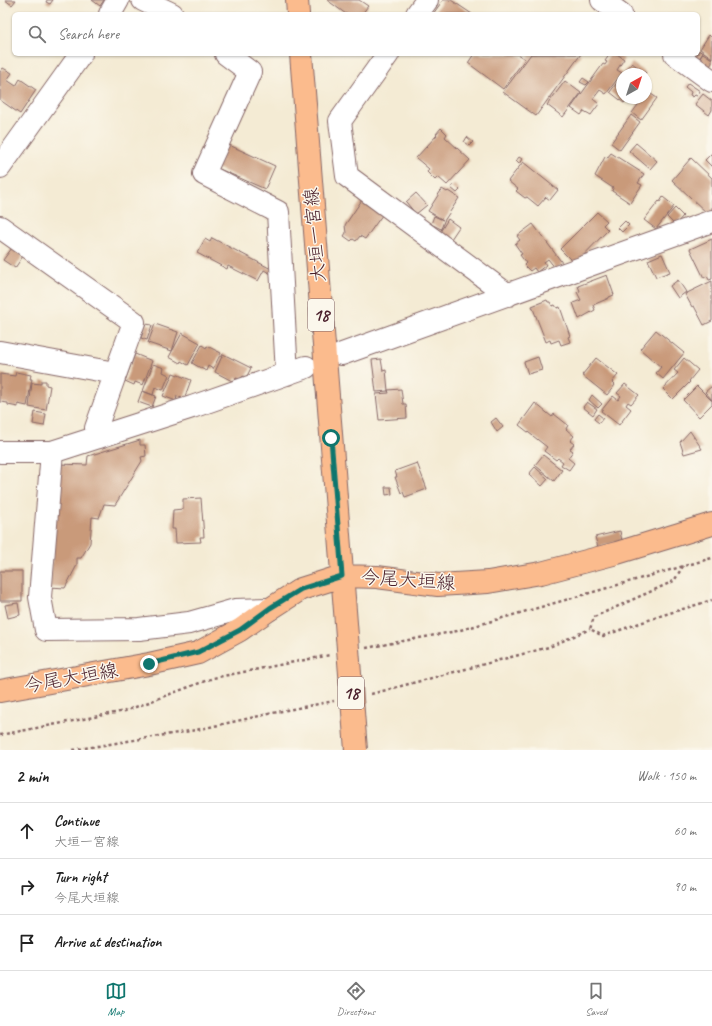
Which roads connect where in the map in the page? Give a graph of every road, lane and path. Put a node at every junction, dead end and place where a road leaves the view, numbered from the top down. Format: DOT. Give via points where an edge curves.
graph roads {
  1 [pos="118,0"];
  2 [pos="143,0"];
  3 [pos="297,0"];
  4 [pos="427,0"];
  5 [pos="602,0"];
  6 [pos="111,12"];
  7 [pos="168,12"];
  8 [pos="298,12"];
  9 [pos="418,12"];
  10 [pos="618,12"];
  11 [pos="80,56"];
  12 [pos="229,56"];
  13 [pos="301,56"];
  14 [pos="387,56"];
  15 [pos="678,56"];
  16 [pos="712,81"];
  17 [pos="0,168"];
  18 [pos="712,221"];
  19 [pos="0,227"];
  20 [pos="508,295"];
  21 [pos="0,352"];
  22 [pos="342,354"];
  23 [pos="115,373"];
  24 [pos="99,437"];
  25 [pos="0,452"];
  26 [pos="52,452"];
  27 [pos="712,524"];
  28 [pos="683,566"];
  29 [pos="342,576"];
  30 [pos="712,600"];
  31 [pos="270,608"];
  32 [pos="0,691"];
  33 [pos="356,750"];
  1 -- 6 [label="street"];
  2 -- 7 [label="street"];
  3 -- 8 [label="main road"];
  4 -- 9 [label="street"];
  5 -- 10 [label="street"];
  11 -- 17 [label="street"];
  12 -- 24 [label="street" via="250,72 204,174 278,212 296,371"];
  13 -- 29 [label="main road, 大垣一宮線 / 18"];
  14 -- 20 [label="street" via="340,121 347,176"];
  15 -- 16 [label="street"];
  18 -- 20 [label="street"];
  19 -- 23 [label="street" via="134,322"];
  20 -- 22 [label="street"];
  21 -- 23 [label="street"];
  23 -- 24 [label="street" via="96,428"];
  24 -- 26 [label="street"];
  25 -- 26 [label="street"];
  26 -- 31 [label="street" via="40,597 46,630 139,629 189,623 235,610"];
  27 -- 29 [label="main road, 今尾大垣線" via="617,554 541,573 488,582 438,585 377,577"];
  28 -- 30 [label="path" via="674,581 594,617 590,629 603,636"];
  29 -- 31 [label="main road, 今尾大垣線" via="301,589"];
  29 -- 33 [label="main road, 大垣一宮線 / 18, bridge"];
  31 -- 32 [label="main road, 今尾大垣線" via="240,630 198,652 149,664"];
}
